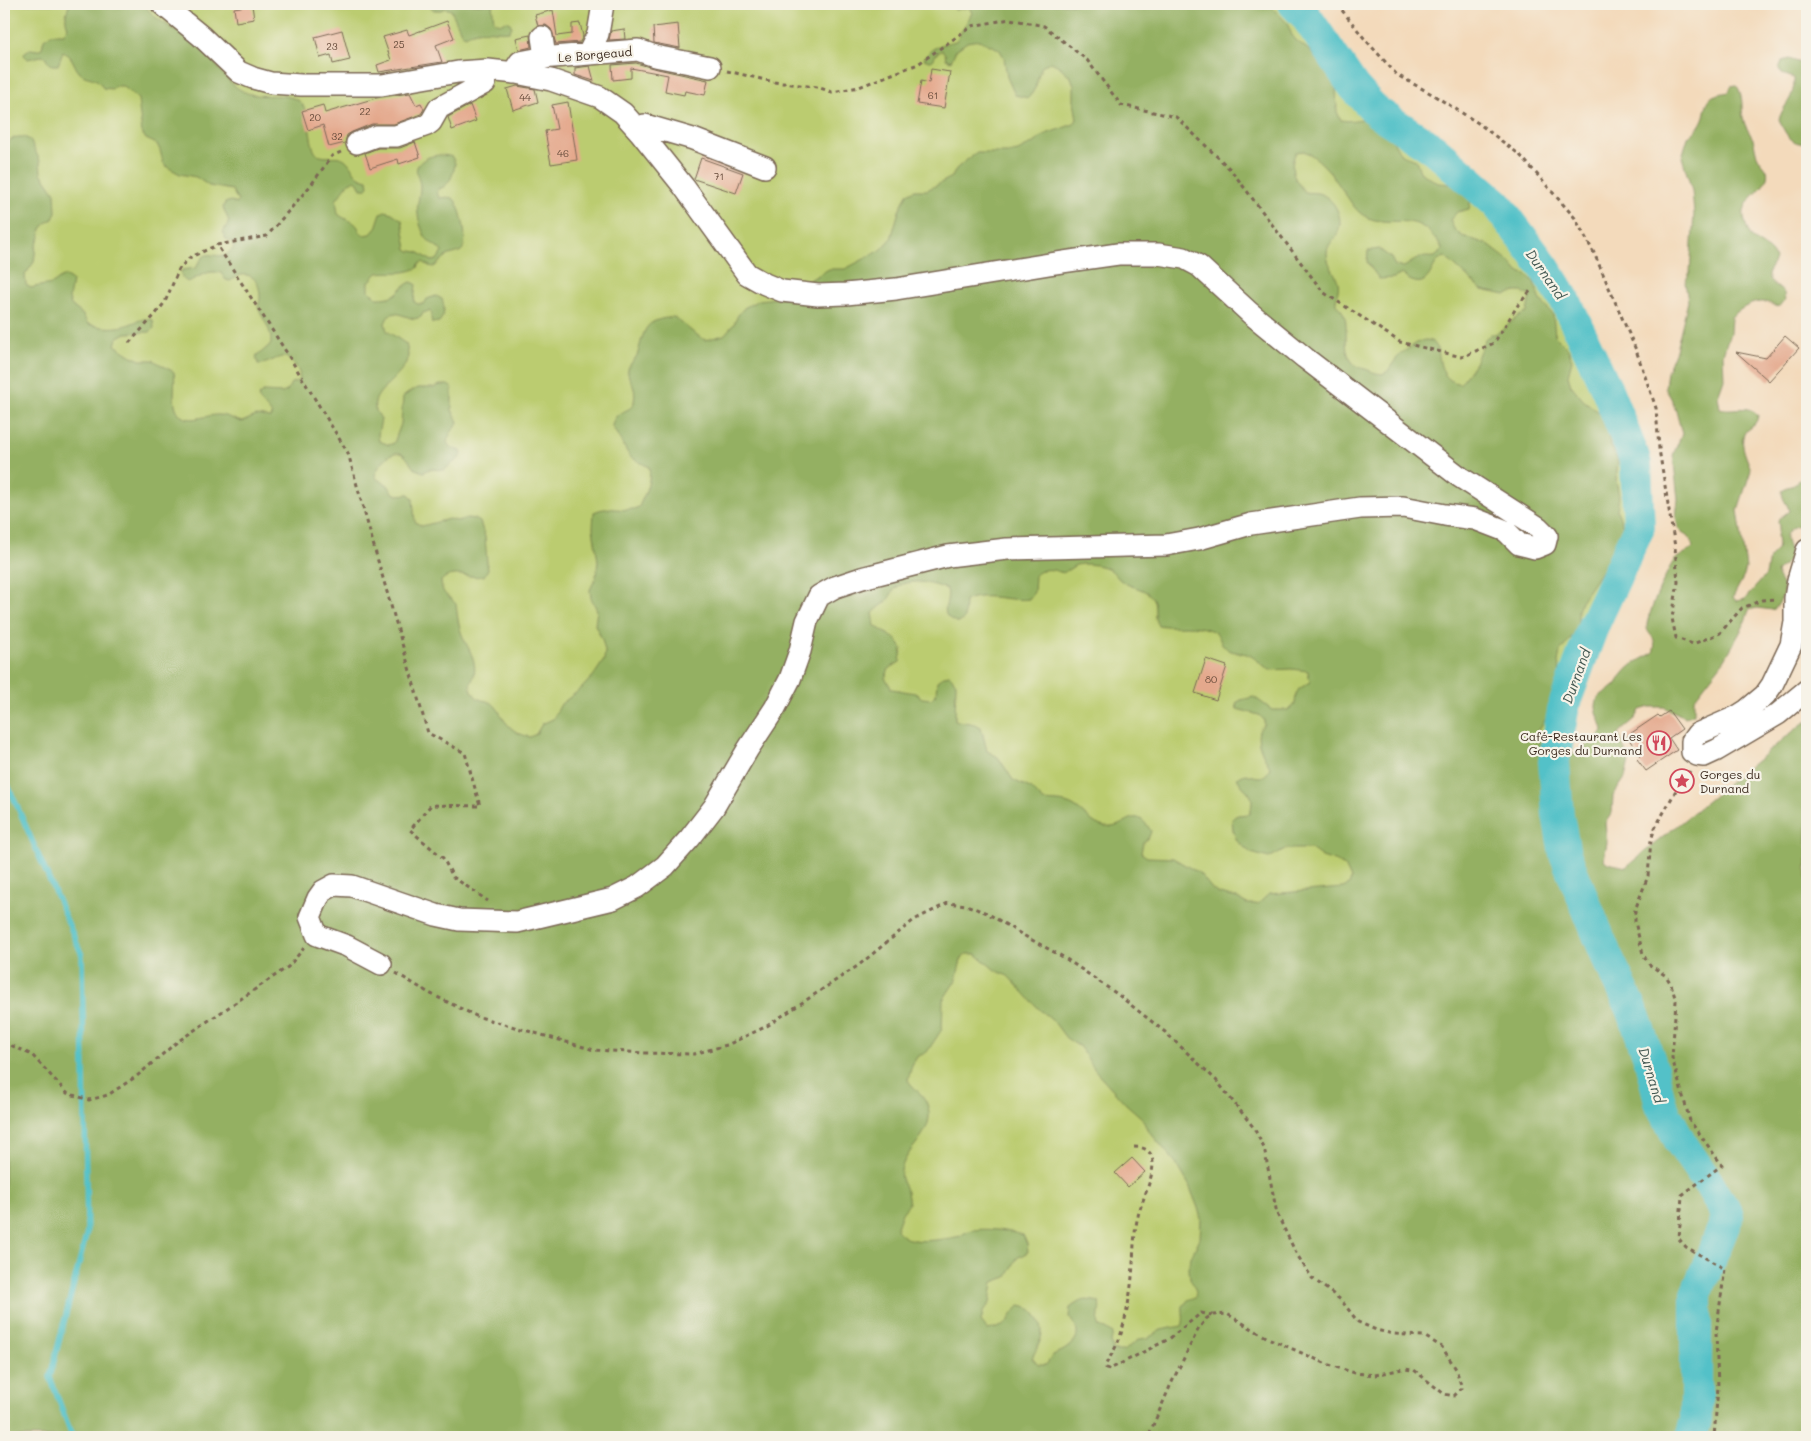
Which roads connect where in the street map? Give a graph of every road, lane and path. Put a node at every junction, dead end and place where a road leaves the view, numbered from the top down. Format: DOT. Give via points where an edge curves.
graph roads {
  1 [pos="162,4"];
  2 [pos="603,4"];
  3 [pos="1337,4"];
  4 [pos="588,54"];
  5 [pos="710,67"];
  6 [pos="488,70"];
  7 [pos="513,73"];
  8 [pos="637,127"];
  9 [pos="357,143"];
  10 [pos="766,167"];
  11 [pos="217,244"];
  12 [pos="1532,288"];
  13 [pos="1802,331"];
  14 [pos="1807,333"];
  15 [pos="128,343"];
  16 [pos="1807,550"];
  17 [pos="1795,598"];
  18 [pos="1807,690"];
  19 [pos="1691,771"];
  20 [pos="493,905"];
  21 [pos="316,935"];
  22 [pos="381,964"];
  23 [pos="4,1042"];
  24 [pos="1134,1147"];
  25 [pos="1213,1315"];
  26 [pos="1148,1437"];
  27 [pos="1714,1437"];
  1 -- 6 [label="street" via="239,72 271,83 382,85"];
  2 -- 4 [label="street" via="598,34"];
  3 -- 17 [label="path" via="1397,75 1478,123 1520,155 1575,218 1594,253 1636,350 1656,408 1658,449 1675,547 1678,582 1672,618 1676,638 1693,644 1720,633 1742,608 1762,600"];
  4 -- 5 [label="street, Le Borgeaud" via="638,50"];
  4 -- 7 [label="street, Le Borgeaud" via="543,47 520,62"];
  5 -- 12 [label="path" via="832,92 858,87 918,64 972,26 1010,19 1044,26 1087,60 1120,105 1176,117 1231,170 1322,292 1400,342 1462,357 1494,343"];
  6 -- 7 [label="street"];
  6 -- 9 [label="street" via="485,82 439,108 427,125 396,136 376,136"];
  7 -- 8 [label="street" via="551,80 594,94 614,105"];
  8 -- 10 [label="street" via="644,125 693,139"];
  8 -- 21 [label="street" via="748,274 782,291 818,295 896,289 1118,254 1184,258 1199,266 1305,358 1460,477 1538,527 1547,536 1545,544 1536,548 1519,544 1506,531 1475,518 1403,507 1360,508 1251,524 1166,545 1006,549 948,556 862,578 819,596 807,621 790,679 714,807 665,866 637,886 613,898 517,922 436,915 352,886 334,885 323,891 310,917"];
  9 -- 11 [label="path" via="332,156 267,236"];
  11 -- 15 [label="path" via="189,258 179,269 165,302"];
  11 -- 20 [label="path" via="348,453 428,733 465,753 480,806 431,805 410,830 443,858 453,877"];
  13 -- 14 [label="path"];
  16 -- 17 [label="street"];
  17 -- 18 [label="street" via="1795,622 1790,645 1772,685 1747,710 1697,734 1692,741 1692,752 1704,756 1717,750 1778,714"];
  19 -- 27 [label="path" via="1654,828 1648,876 1635,910 1635,922 1643,954 1650,965 1666,976 1676,1001 1672,1058 1690,1121 1722,1165 1682,1195 1679,1238 1686,1247 1725,1269 1716,1332 1718,1387"];
  21 -- 22 [label="street" via="347,946"];
  21 -- 23 [label="path" via="288,967 176,1042 108,1095 89,1100 67,1093 32,1055"];
  22 -- 25 [label="path" via="476,1016 531,1032 594,1050 694,1054 727,1045 766,1026 859,965 914,920 948,903 966,905 987,913 1065,958 1117,994 1216,1080 1254,1128 1264,1148 1278,1214 1312,1278 1341,1300 1358,1322 1385,1332 1424,1336 1442,1347 1456,1369 1462,1388 1454,1396 1444,1394 1414,1370 1375,1375 1329,1365 1268,1338 1227,1314"];
  24 -- 25 [label="path" via="1149,1151 1153,1159 1138,1214 1131,1291 1120,1338 1106,1368 1110,1370 1169,1339 1201,1313"];
  25 -- 26 [label="path" via="1199,1328"];
}
